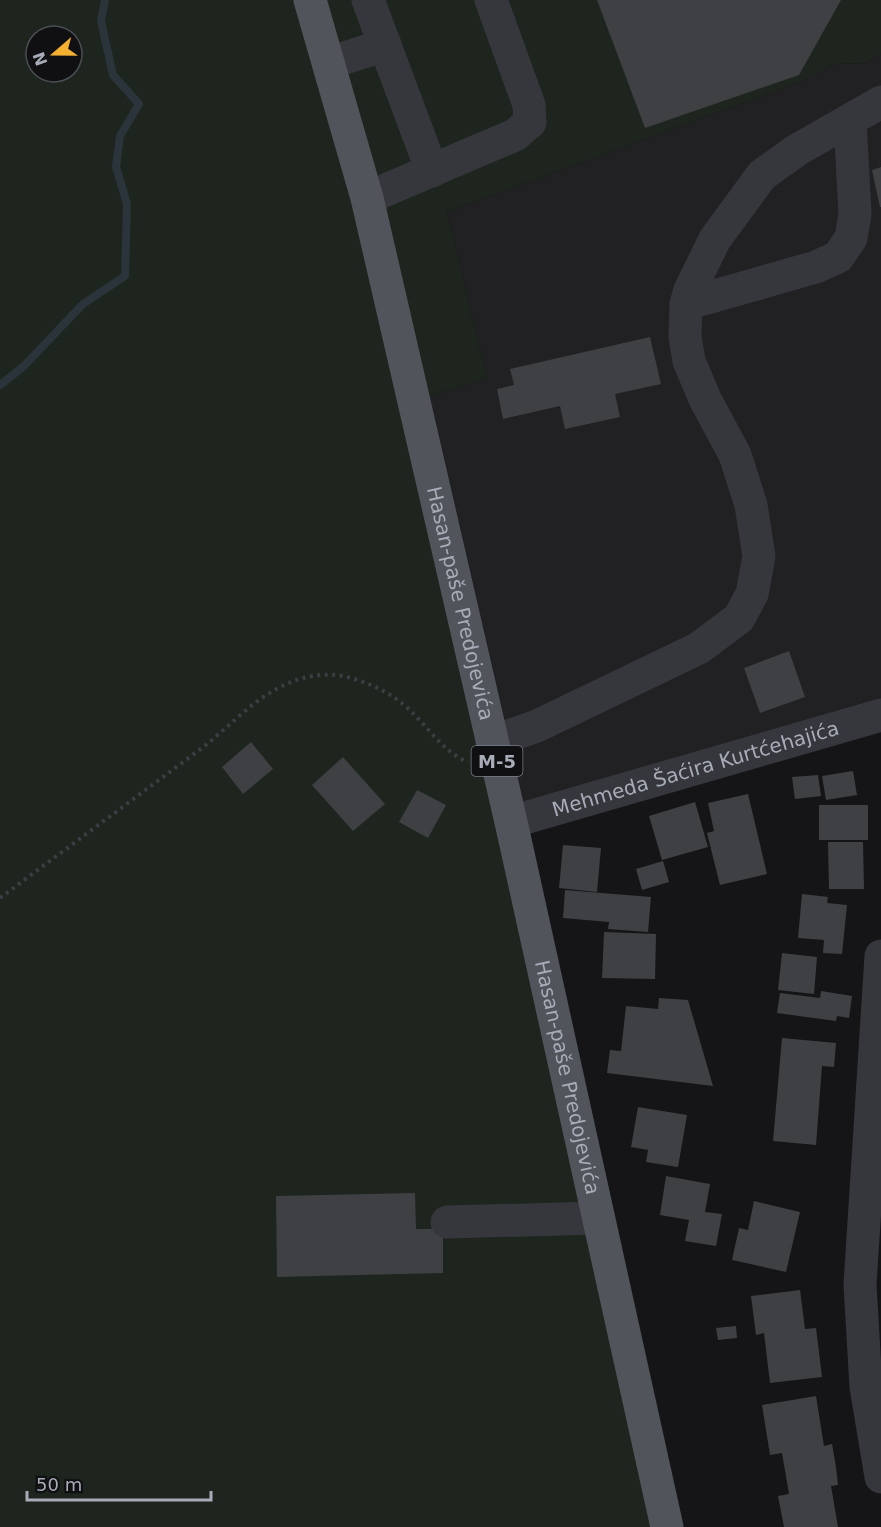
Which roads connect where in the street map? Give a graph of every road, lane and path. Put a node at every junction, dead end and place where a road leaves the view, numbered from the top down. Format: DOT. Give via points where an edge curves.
graph roads {
  1 [pos="310,0"];
  2 [pos="368,0"];
  3 [pos="491,0"];
  4 [pos="385,45"];
  5 [pos="329,63"];
  6 [pos="881,102"];
  7 [pos="850,120"];
  8 [pos="432,171"];
  9 [pos="367,198"];
  10 [pos="686,304"];
  11 [pos="881,715"];
  12 [pos="492,742"];
  13 [pos="500,774"];
  14 [pos="511,822"];
  15 [pos="0,898"];
  16 [pos="881,956"];
  17 [pos="598,1218"];
  18 [pos="447,1222"];
  19 [pos="870,1286"];
  20 [pos="881,1477"];
  21 [pos="667,1527"];
  1 -- 5 [label="main road, Hasan-paše Predojevića / M-5"];
  2 -- 4 [label="street"];
  3 -- 8 [label="street" via="529,105 530,122 515,135"];
  4 -- 5 [label="street"];
  4 -- 8 [label="street"];
  5 -- 9 [label="main road, Hasan-paše Predojevića / M-5"];
  6 -- 7 [label="street"];
  7 -- 10 [label="street" via="762,175 715,239"];
  7 -- 10 [label="street" via="855,214 850,238 838,257 816,267"];
  8 -- 9 [label="street"];
  9 -- 12 [label="main road, Hasan-paše Predojevića / M-5"];
  10 -- 12 [label="street" via="689,361 735,455 751,505 759,556 752,594 740,618 699,648 537,726"];
  11 -- 14 [label="street, Mehmeda Šaćira Kurtćehajića"];
  12 -- 13 [label="main road, Hasan-paše Predojevića / M-5"];
  13 -- 14 [label="main road, Hasan-paše Predojevića / M-5"];
  13 -- 15 [label="path" via="464,760 386,691 350,678 314,676 273,691"];
  14 -- 17 [label="main road, Hasan-paše Predojevića / M-5"];
  16 -- 19 [label="street"];
  17 -- 18 [label="street"];
  17 -- 21 [label="main road, Hasan-paše Predojevića / M-5"];
  19 -- 20 [label="street" via="866,1387"];
}
